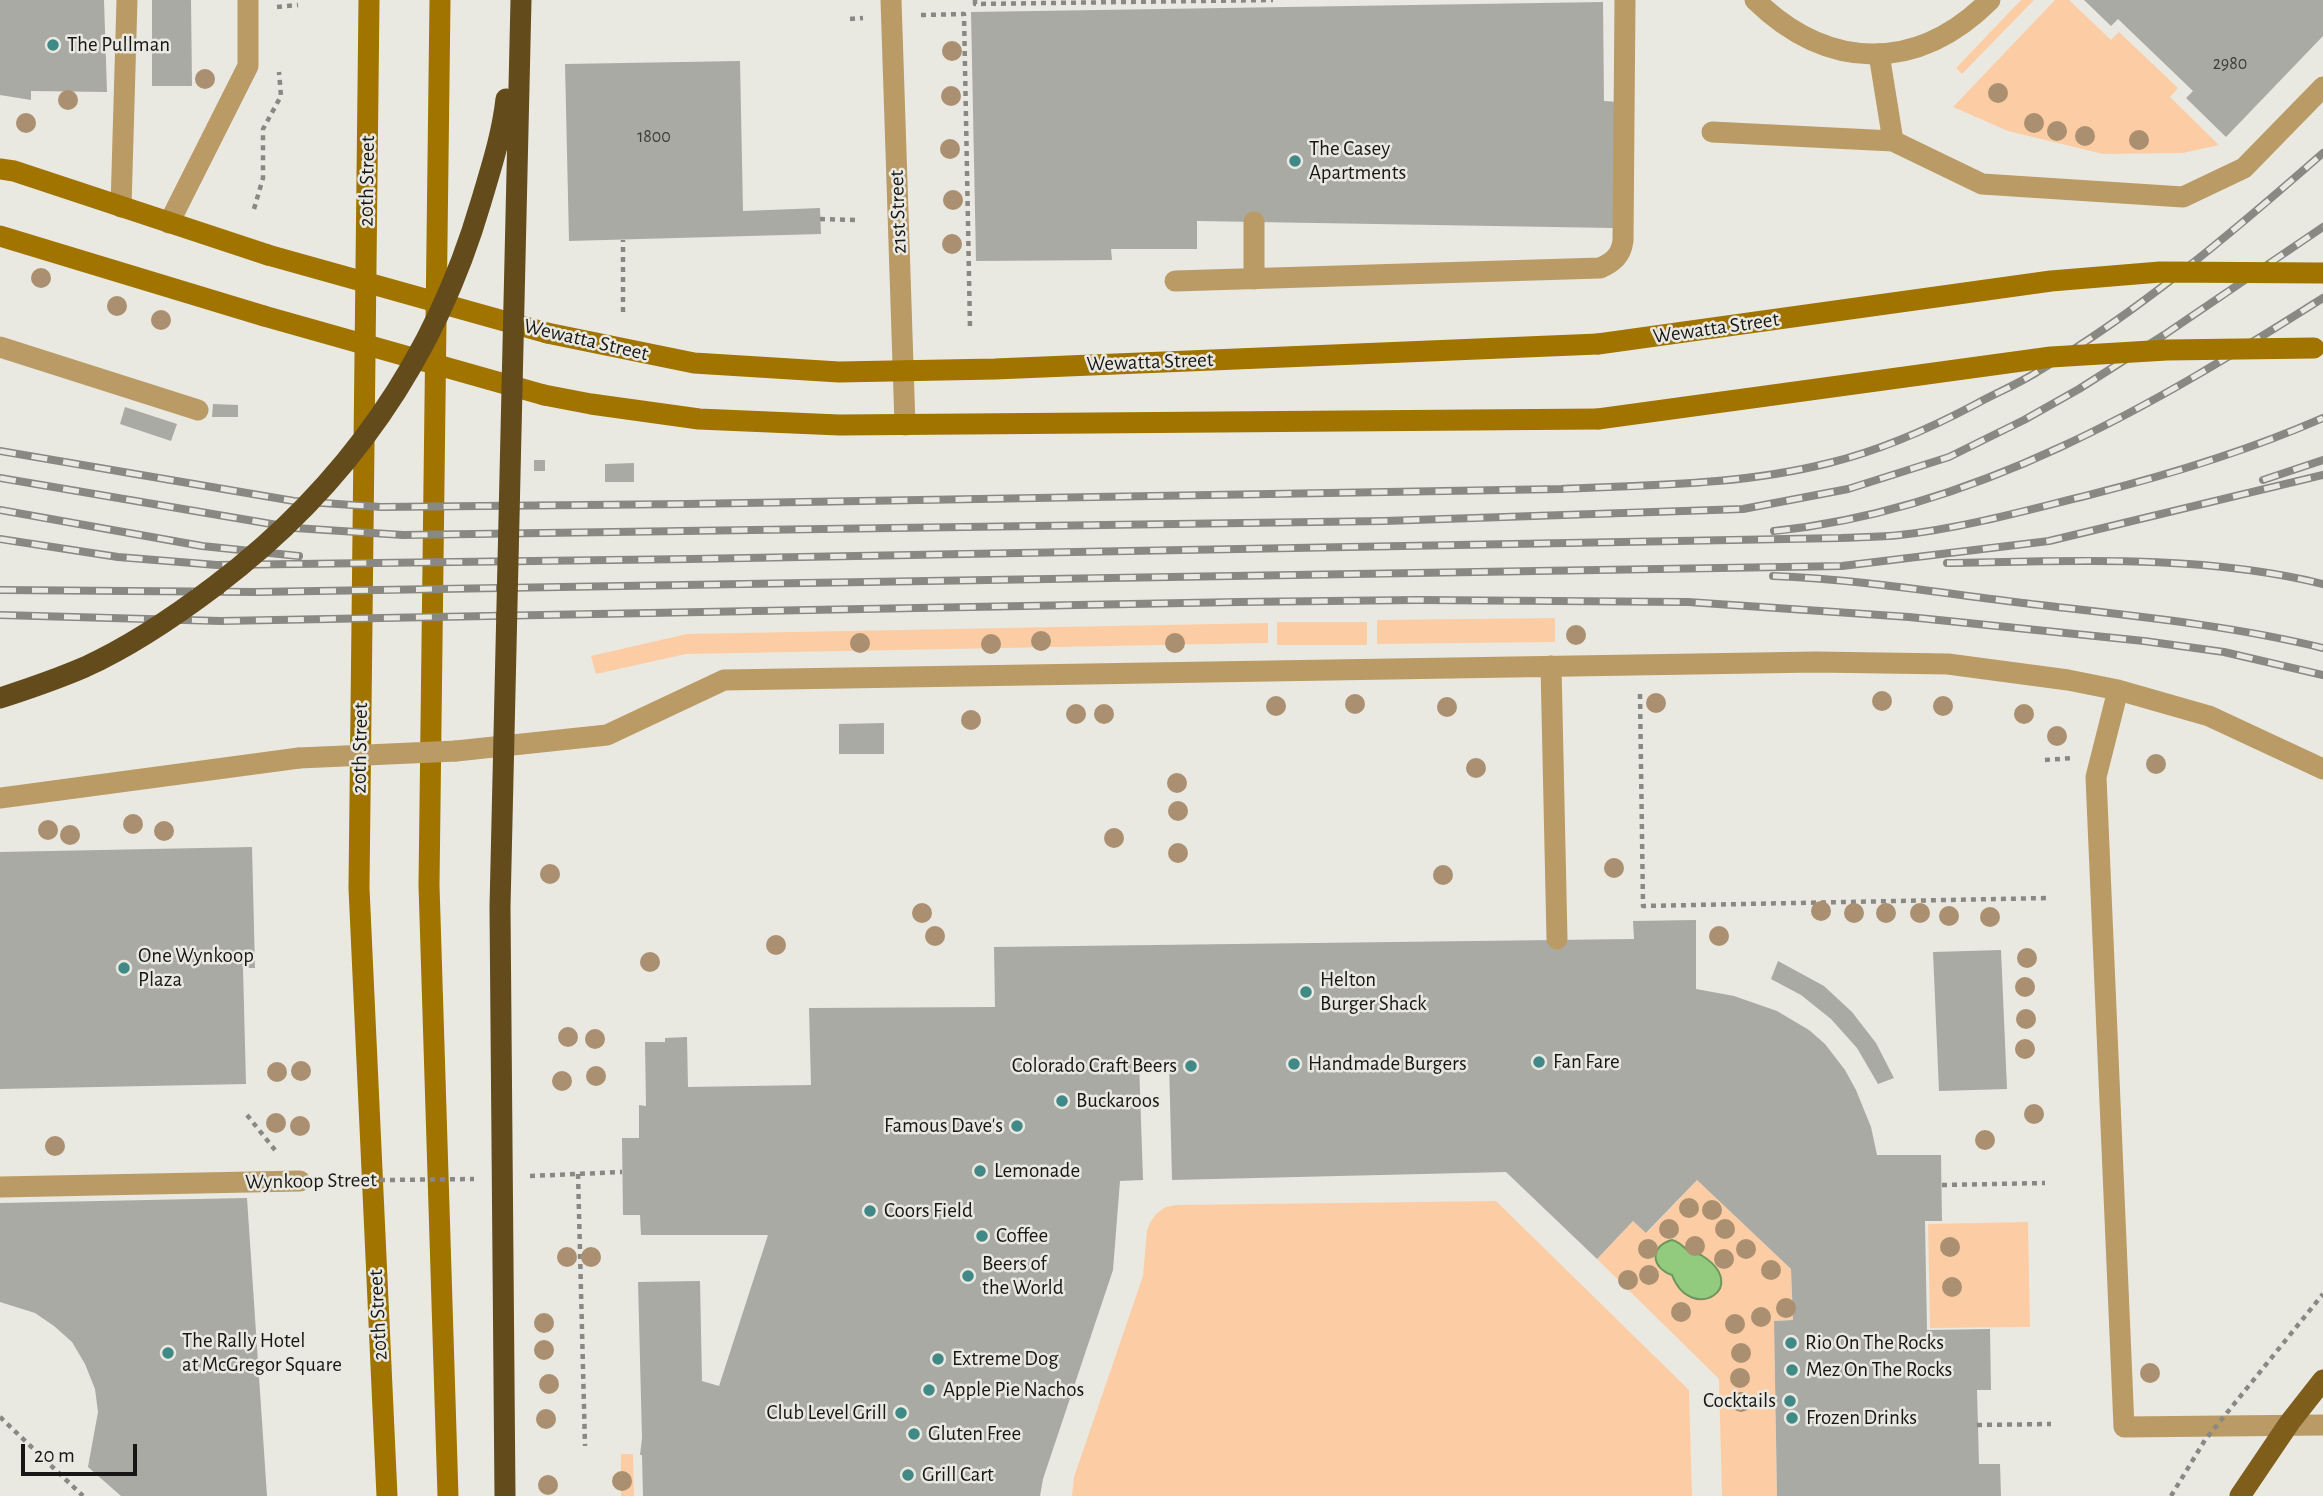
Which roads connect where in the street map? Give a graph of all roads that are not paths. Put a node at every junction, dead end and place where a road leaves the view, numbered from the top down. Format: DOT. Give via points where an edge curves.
graph roads {
  1 [pos="127,0"];
  2 [pos="248,0"];
  3 [pos="369,0"];
  4 [pos="440,0"];
  5 [pos="519,0"];
  6 [pos="891,0"];
  7 [pos="1625,0"];
  8 [pos="1755,0"];
  9 [pos="1990,0"];
  10 [pos="1879,54"];
  11 [pos="2323,87"];
  12 [pos="1712,132"];
  13 [pos="1893,141"];
  14 [pos="0,169"];
  15 [pos="121,207"];
  16 [pos="1254,222"];
  17 [pos="169,223"];
  18 [pos="0,236"];
  19 [pos="2323,273"];
  20 [pos="1254,279"];
  21 [pos="1175,281"];
  22 [pos="0,347"];
  23 [pos="2323,348"];
  24 [pos="904,370"];
  25 [pos="198,410"];
  26 [pos="905,425"];
  27 [pos="1551,666"];
  28 [pos="2118,690"];
  29 [pos="0,698"];
  30 [pos="2323,769"];
  31 [pos="0,799"];
  32 [pos="1557,939"];
  33 [pos="300,1181"];
  34 [pos="0,1187"];
  35 [pos="2323,1380"];
  36 [pos="2323,1425"];
  37 [pos="387,1496"];
  38 [pos="448,1496"];
  39 [pos="505,1496"];
  40 [pos="2240,1496"];
  1 -- 15 [label="street"];
  2 -- 17 [label="street" via="248,66"];
  3 -- 37 [label="street, 20th Street" via="359,888"];
  4 -- 38 [label="street" via="429,885"];
  5 -- 29 [label="highway, bridge" via="503,123 461,264 427,339 367,435 301,513 194,602 85,667"];
  5 -- 39 [label="highway, bridge" via="500,907"];
  6 -- 24 [label="street, 21st Street"];
  7 -- 20 [label="street" via="1623,241 1622,250 1610,264 1601,268"];
  8 -- 10 [label="street" via="1794,33 1821,45"];
  9 -- 10 [label="street" via="1962,25 1932,42"];
  10 -- 13 [label="street"];
  11 -- 13 [label="street" via="2244,168 2183,197 1982,184"];
  12 -- 13 [label="street"];
  14 -- 15 [label="street, Wewatta Street"];
  15 -- 17 [label="street, Wewatta Street"];
  16 -- 20 [label="street"];
  17 -- 24 [label="street, Wewatta Street, bridge" via="547,333 694,363 839,372"];
  18 -- 26 [label="street, bridge" via="544,395 699,419"];
  19 -- 24 [label="street, Wewatta Street, bridge" via="2160,272 2051,281 1598,344"];
  20 -- 21 [label="street"];
  22 -- 25 [label="street"];
  23 -- 26 [label="street, bridge" via="2051,357 1598,419"];
  24 -- 26 [label="street, 21st Street"];
  27 -- 28 [label="street" via="1948,664"];
  27 -- 31 [label="street, bridge" via="724,680 607,735 456,751 299,758"];
  27 -- 32 [label="street"];
  28 -- 30 [label="street" via="2209,716"];
  28 -- 36 [label="street" via="2096,777 2124,1427"];
  33 -- 34 [label="street, Wynkoop Street"];
  35 -- 40 [label="main road, bridge"];
}
